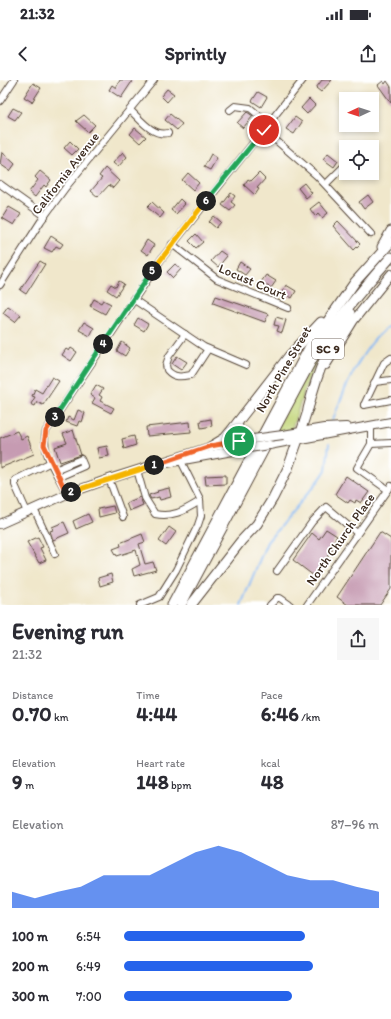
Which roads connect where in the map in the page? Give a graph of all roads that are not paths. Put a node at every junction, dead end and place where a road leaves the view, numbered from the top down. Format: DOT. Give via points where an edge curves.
graph roads {
  1 [pos="14,80"];
  2 [pos="154,80"];
  3 [pos="303,80"];
  4 [pos="0,101"];
  5 [pos="130,110"];
  6 [pos="230,110"];
  7 [pos="269,124"];
  8 [pos="264,130"];
  9 [pos="168,133"];
  10 [pos="339,171"];
  11 [pos="0,184"];
  12 [pos="326,184"];
  13 [pos="45,216"];
  14 [pos="391,231"];
  15 [pos="370,234"];
  16 [pos="391,242"];
  17 [pos="172,244"];
  18 [pos="391,258"];
  19 [pos="374,260"];
  20 [pos="391,274"];
  21 [pos="0,285"];
  22 [pos="359,294"];
  23 [pos="133,299"];
  24 [pos="338,303"];
  25 [pos="288,308"];
  26 [pos="185,334"];
  27 [pos="208,349"];
  28 [pos="391,358"];
  29 [pos="246,365"];
  30 [pos="391,380"];
  31 [pos="375,382"];
  32 [pos="391,400"];
  33 [pos="307,412"];
  34 [pos="238,422"];
  35 [pos="391,422"];
  36 [pos="371,426"];
  37 [pos="319,428"];
  38 [pos="299,436"];
  39 [pos="239,441"];
  40 [pos="267,441"];
  41 [pos="391,443"];
  42 [pos="371,444"];
  43 [pos="210,446"];
  44 [pos="248,449"];
  45 [pos="180,458"];
  46 [pos="51,462"];
  47 [pos="55,470"];
  48 [pos="137,470"];
  49 [pos="59,477"];
  50 [pos="109,478"];
  51 [pos="389,488"];
  52 [pos="67,494"];
  53 [pos="200,501"];
  54 [pos="30,511"];
  55 [pos="123,516"];
  56 [pos="0,524"];
  57 [pos="357,533"];
  58 [pos="55,554"];
  59 [pos="277,570"];
  60 [pos="140,605"];
  61 [pos="172,605"];
  62 [pos="181,605"];
  63 [pos="191,605"];
  64 [pos="270,605"];
  65 [pos="290,605"];
  66 [pos="307,605"];
  1 -- 4 [label="street"];
  2 -- 5 [label="street, California Avenue"];
  3 -- 7 [label="street"];
  5 -- 9 [label="street" via="156,132"];
  5 -- 13 [label="street, California Avenue"];
  6 -- 7 [label="street" via="235,106 250,108"];
  7 -- 8 [label="street"];
  8 -- 12 [label="street"];
  8 -- 17 [label="street"];
  10 -- 12 [label="street"];
  11 -- 13 [label="street"];
  12 -- 15 [label="street"];
  13 -- 21 [label="street, California Avenue"];
  14 -- 19 [label="highway"];
  16 -- 19 [label="highway, North Pine Street"];
  17 -- 23 [label="street"];
  17 -- 25 [label="street, Locust Court" via="216,280"];
  18 -- 22 [label="highway, North Pine Street"];
  19 -- 24 [label="highway, North Pine Street"];
  20 -- 33 [label="main road" via="354,320 332,353"];
  22 -- 33 [label="highway, SC 9" via="326,353 314,382"];
  22 -- 62 [label="highway, North Pine Street" via="332,327 315,354"];
  23 -- 26 [label="street"];
  23 -- 46 [label="street" via="46,431 44,445"];
  24 -- 34 [label="highway, SC 9" via="298,345"];
  24 -- 61 [label="highway, North Pine Street" via="296,370"];
  26 -- 27 [label="street"];
  26 -- 27 [label="street" via="167,360 167,370 171,374 191,375"];
  27 -- 29 [label="street"];
  28 -- 31 [label="street" via="384,363"];
  30 -- 31 [label="street"];
  31 -- 32 [label="street" via="364,405"];
  33 -- 37 [label="main road" via="311,423"];
  33 -- 38 [label="main road, SC 9"];
  34 -- 39 [label="highway"];
  34 -- 43 [label="highway, SC 9" via="225,438"];
  35 -- 36 [label="main road"];
  36 -- 37 [label="main road"];
  36 -- 38 [label="main road"];
  36 -- 42 [label="street"];
  37 -- 38 [label="main road"];
  38 -- 40 [label="main road, bridge" via="283,435"];
  38 -- 40 [label="main road, SC 9" via="280,444"];
  38 -- 63 [label="highway" via="288,468 273,498 256,524"];
  39 -- 40 [label="main road, bridge"];
  39 -- 43 [label="main road"];
  39 -- 44 [label="highway"];
  40 -- 44 [label="main road, SC 9, bridge"];
  41 -- 42 [label="street"];
  42 -- 51 [label="street" via="357,468"];
  43 -- 45 [label="main road, SC 9"];
  44 -- 45 [label="main road, SC 9"];
  45 -- 48 [label="main road, SC 9"];
  45 -- 53 [label="street"];
  46 -- 47 [label="street"];
  46 -- 54 [label="street" via="14,480"];
  47 -- 49 [label="street"];
  47 -- 49 [label="street" via="81,459 84,466"];
  48 -- 50 [label="main road, SC 9"];
  48 -- 53 [label="street" via="145,498 155,514 176,515"];
  49 -- 52 [label="street"];
  50 -- 52 [label="main road, SC 9"];
  50 -- 55 [label="street"];
  51 -- 57 [label="street, North Church Place"];
  52 -- 54 [label="main road, SC 9"];
  53 -- 60 [label="street" via="201,516 198,525 176,570 159,597"];
  54 -- 56 [label="main road, SC 9"];
  54 -- 58 [label="street"];
  57 -- 59 [label="street" via="326,507"];
  57 -- 66 [label="street, North Church Place"];
  64 -- 65 [label="street" via="276,598"];
}
